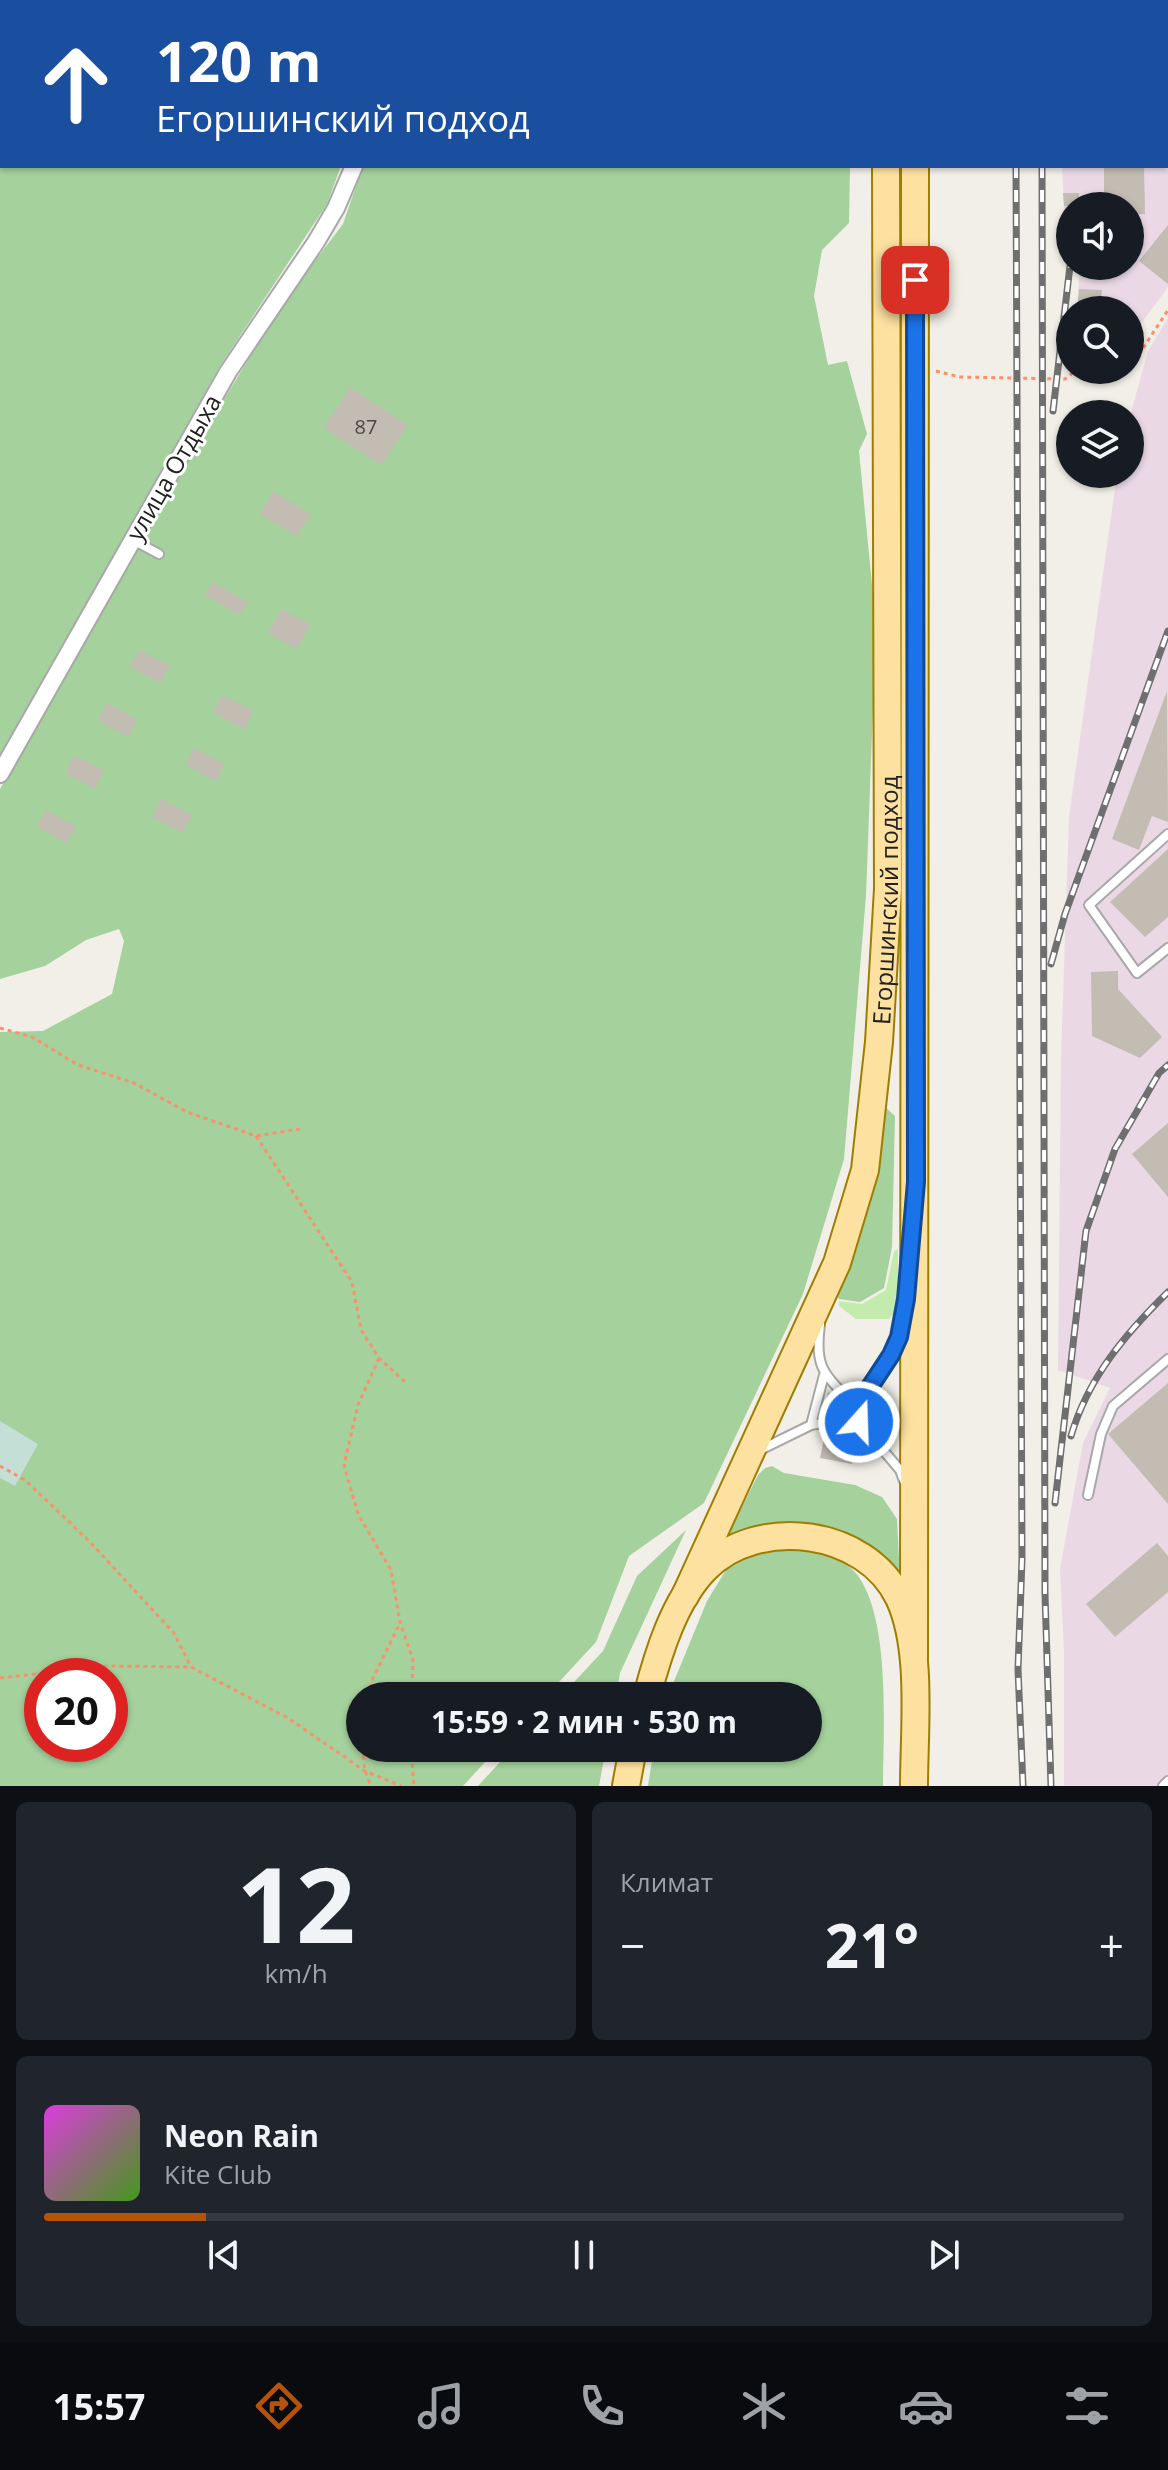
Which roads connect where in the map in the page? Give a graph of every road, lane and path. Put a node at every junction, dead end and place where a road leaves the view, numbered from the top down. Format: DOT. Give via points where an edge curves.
graph roads {
  1 [pos="353,168"];
  2 [pos="886,168"];
  3 [pos="915,168"];
  4 [pos="1168,310"];
  5 [pos="1144,346"];
  6 [pos="915,366"];
  7 [pos="1056,379"];
  8 [pos="132,540"];
  9 [pos="159,554"];
  10 [pos="0,774"];
  11 [pos="1168,834"];
  12 [pos="1168,948"];
  13 [pos="0,1028"];
  14 [pos="300,1129"];
  15 [pos="256,1136"];
  16 [pos="916,1182"];
  17 [pos="837,1263"];
  18 [pos="379,1358"];
  19 [pos="1168,1359"];
  20 [pos="824,1375"];
  21 [pos="405,1382"];
  22 [pos="811,1425"];
  23 [pos="750,1455"];
  24 [pos="0,1466"];
  25 [pos="1088,1495"];
  26 [pos="915,1520"];
  27 [pos="685,1596"];
  28 [pos="400,1622"];
  29 [pos="914,1659"];
  30 [pos="191,1667"];
  31 [pos="0,1678"];
  32 [pos="372,1682"];
  33 [pos="412,1682"];
  34 [pos="652,1682"];
  35 [pos="364,1762"];
  36 [pos="412,1762"];
  37 [pos="630,1762"];
  38 [pos="365,1771"];
  39 [pos="1168,1781"];
  40 [pos="371,1786"];
  41 [pos="401,1786"];
  42 [pos="414,1786"];
  43 [pos="626,1786"];
  44 [pos="914,1786"];
  45 [pos="1163,1786"];
  1 -- 8 [label="street, улица Отдыха" via="316,242 228,372"];
  2 -- 17 [label="main road, Егоршинский подход" via="885,963 865,1170"];
  3 -- 6 [label="main road, Егоршинский подход"];
  4 -- 5 [label="path"];
  6 -- 7 [label="path" via="960,377"];
  6 -- 16 [label="main road, Егоршинский подход"];
  8 -- 9 [label="lane"];
  8 -- 10 [label="street, улица Отдыха"];
  11 -- 12 [label="lane" via="1089,905 1137,973"];
  13 -- 15 [label="path" via="32,1037 78,1065 134,1083 187,1112"];
  14 -- 15 [label="path"];
  15 -- 18 [label="path" via="352,1282 361,1330"];
  16 -- 26 [label="main road, Егоршинский подход"];
  16 -- 26 [label="lane" via="899,1337 862,1399 859,1422 900,1470"];
  17 -- 20 [label="lane" via="821,1317"];
  17 -- 23 [label="main road, Егоршинский подход"];
  18 -- 21 [label="path"];
  18 -- 28 [label="path" via="358,1405 344,1465 358,1514 391,1570"];
  19 -- 25 [label="lane" via="1113,1406"];
  20 -- 22 [label="lane"];
  20 -- 22 [label="lane" via="847,1397 844,1419"];
  22 -- 23 [label="lane"];
  23 -- 27 [label="main road, Егоршинский подход"];
  24 -- 30 [label="path" via="25,1480 89,1541 174,1633"];
  26 -- 29 [label="main road, Егоршинский подход"];
  27 -- 29 [label="main road" via="716,1560 743,1545 797,1537 835,1542 867,1559 890,1583 903,1607"];
  27 -- 34 [label="main road, Егоршинский подход"];
  28 -- 32 [label="path"];
  28 -- 33 [label="path" via="413,1660"];
  29 -- 44 [label="main road"];
  30 -- 31 [label="path" via="109,1666"];
  30 -- 38 [label="path" via="288,1718"];
  35 -- 38 [label="path"];
  36 -- 42 [label="path"];
  37 -- 43 [label="main road"];
  38 -- 40 [label="path"];
  38 -- 41 [label="path"];
  39 -- 45 [label="lane"];
}
